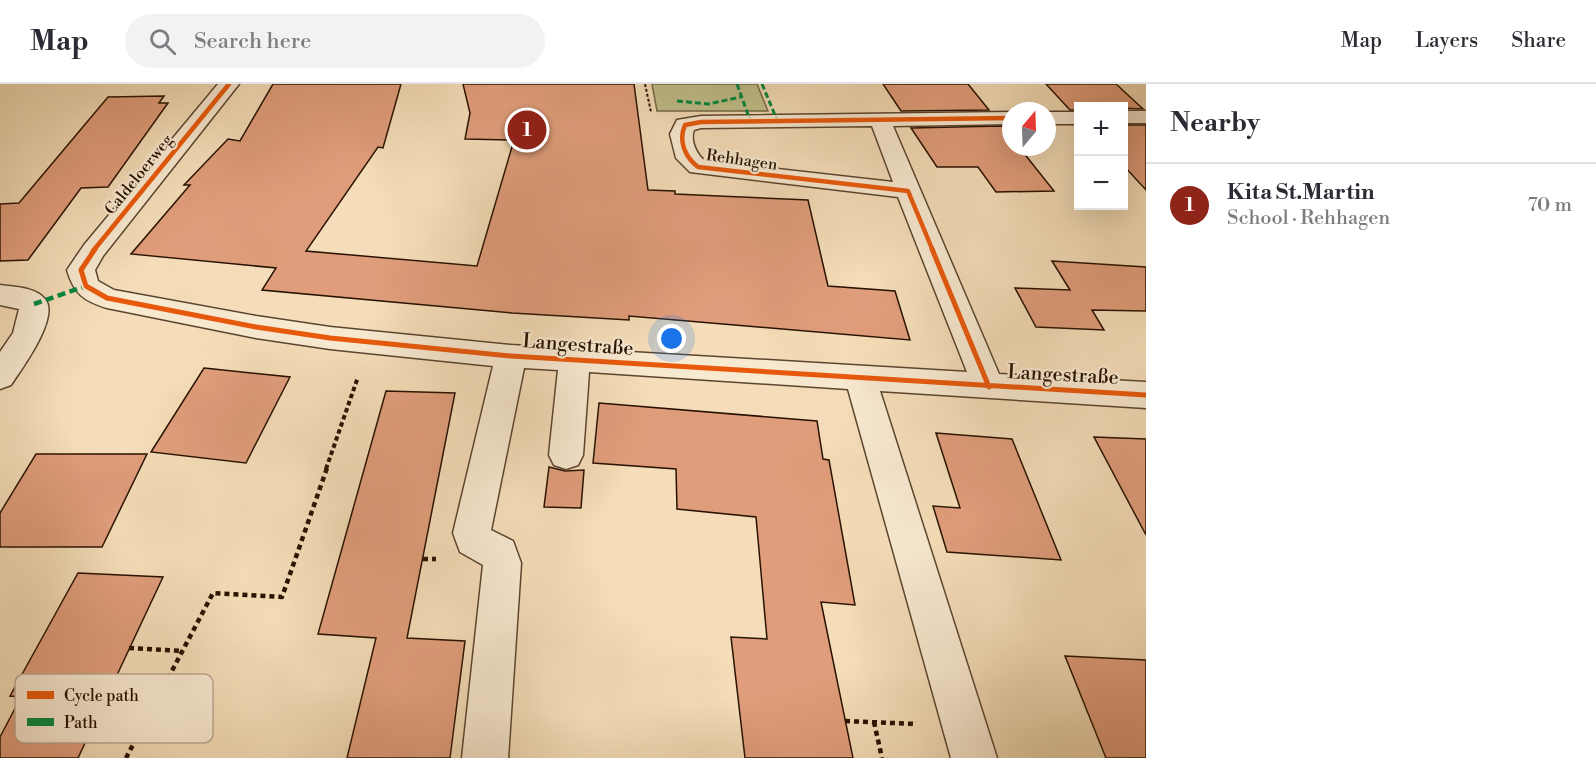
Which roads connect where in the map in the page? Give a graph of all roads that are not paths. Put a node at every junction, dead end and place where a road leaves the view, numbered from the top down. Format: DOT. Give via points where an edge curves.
graph roads {
  1 [pos="229,84"];
  2 [pos="1074,117"];
  3 [pos="1128,117"];
  4 [pos="1146,117"];
  5 [pos="1002,118"];
  6 [pos="1056,118"];
  7 [pos="880,120"];
  8 [pos="908,191"];
  9 [pos="86,286"];
  10 [pos="0,295"];
  11 [pos="511,356"];
  12 [pos="575,360"];
  13 [pos="0,377"];
  14 [pos="861,379"];
  15 [pos="990,387"];
  16 [pos="1146,395"];
  17 [pos="566,455"];
  18 [pos="969,742"];
  19 [pos="485,758"];
  1 -- 9 [label="street, Caldeloerweg" via="93,251 81,270"];
  2 -- 6 [label="street"];
  3 -- 4 [label="street"];
  5 -- 7 [label="street, Rehhagen"];
  7 -- 8 [label="street"];
  7 -- 8 [label="street, Rehhagen" via="701,122 685,125 681,134 687,158 698,167"];
  8 -- 15 [label="street"];
  9 -- 11 [label="street, Langestraße" via="107,298 256,327"];
  10 -- 13 [label="street" via="20,297 34,304 29,331"];
  11 -- 12 [label="street, Langestraße"];
  11 -- 19 [label="street" via="472,533 476,543 500,554 502,563"];
  12 -- 14 [label="street, Langestraße"];
  12 -- 17 [label="street"];
  14 -- 15 [label="street, Langestraße"];
  14 -- 18 [label="street"];
  15 -- 16 [label="street, Langestraße"];
}
